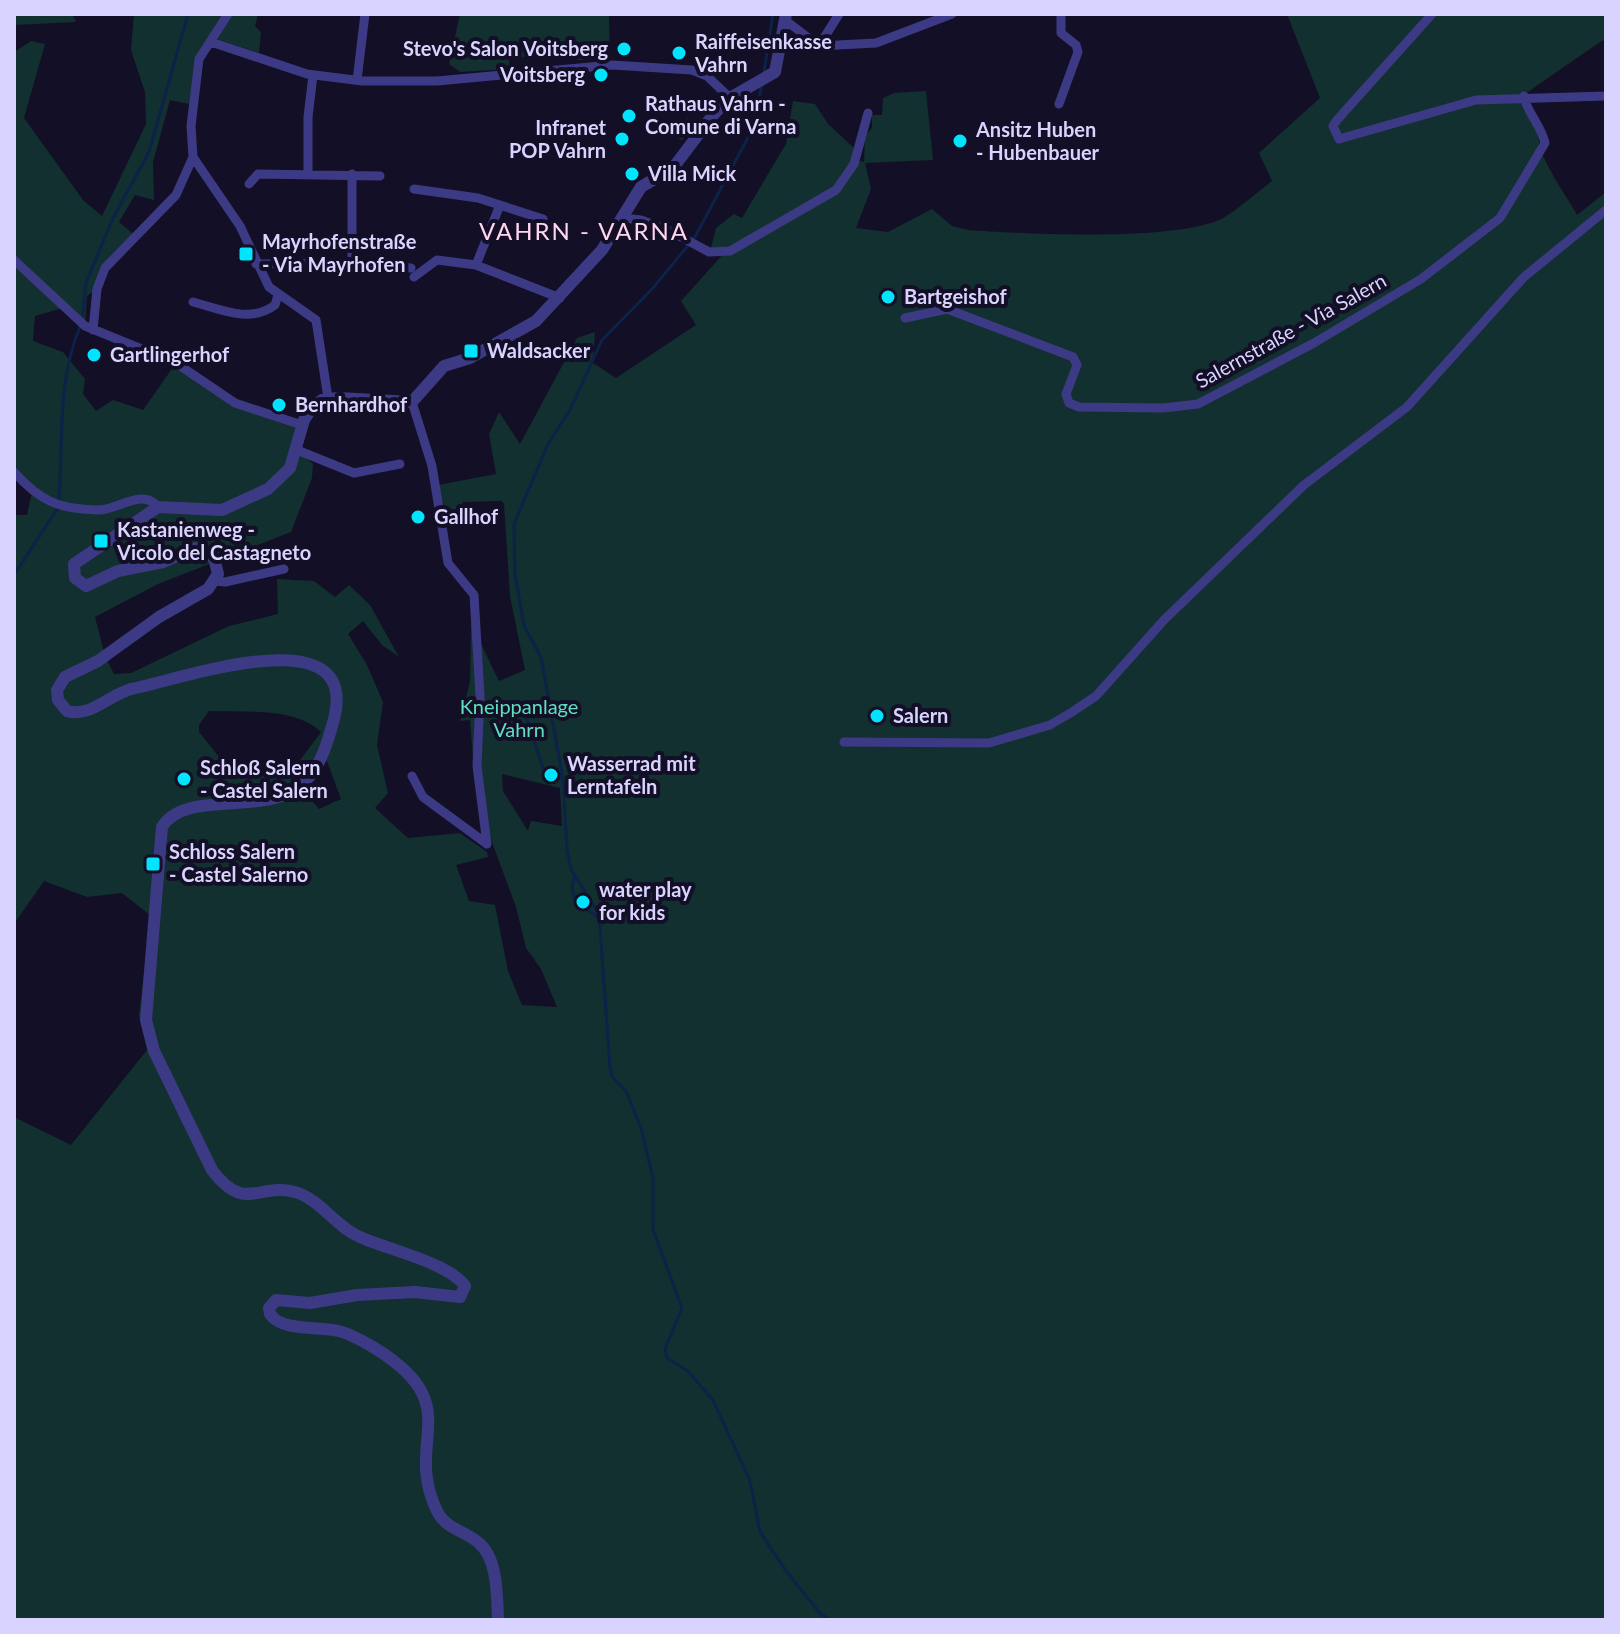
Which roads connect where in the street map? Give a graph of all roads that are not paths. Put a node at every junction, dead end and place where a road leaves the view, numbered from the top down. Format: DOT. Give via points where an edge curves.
graph roads {
  1 [pos="228,14"];
  2 [pos="365,14"];
  3 [pos="839,14"];
  4 [pos="952,14"];
  5 [pos="1061,14"];
  6 [pos="1432,14"];
  7 [pos="786,17"];
  8 [pos="211,42"];
  9 [pos="819,46"];
  10 [pos="313,75"];
  11 [pos="357,80"];
  12 [pos="1524,96"];
  13 [pos="1606,96"];
  14 [pos="730,98"];
  15 [pos="1059,104"];
  16 [pos="868,113"];
  17 [pos="193,157"];
  18 [pos="308,173"];
  19 [pos="352,174"];
  20 [pos="380,176"];
  21 [pos="249,184"];
  22 [pos="414,189"];
  23 [pos="500,205"];
  24 [pos="1606,210"];
  25 [pos="623,218"];
  26 [pos="543,219"];
  27 [pos="14,260"];
  28 [pos="352,263"];
  29 [pos="256,264"];
  30 [pos="476,265"];
  31 [pos="278,295"];
  32 [pos="560,298"];
  33 [pos="193,302"];
  34 [pos="905,318"];
  35 [pos="85,326"];
  36 [pos="328,398"];
  37 [pos="412,402"];
  38 [pos="302,425"];
  39 [pos="297,450"];
  40 [pos="400,464"];
  41 [pos="14,472"];
  42 [pos="158,507"];
  43 [pos="284,569"];
  44 [pos="216,581"];
  45 [pos="844,742"];
  46 [pos="412,776"];
  47 [pos="498,1620"];
  1 -- 8 [label="street"];
  2 -- 11 [label="street"];
  3 -- 9 [label="street"];
  4 -- 9 [label="street" via="876,43"];
  5 -- 15 [label="street" via="1061,33 1078,52"];
  6 -- 12 [label="street" via="1337,120 1333,126 1339,139 1476,100"];
  7 -- 9 [label="street"];
  7 -- 14 [label="street" via="775,72"];
  8 -- 10 [label="street"];
  8 -- 17 [label="street" via="201,54 196,76"];
  10 -- 11 [label="street"];
  10 -- 18 [label="street"];
  11 -- 14 [label="street" via="437,81 581,66 654,66 700,72"];
  12 -- 13 [label="street"];
  12 -- 34 [label="street, Salernstraße - Via Salern" via="1545,143 1500,218 1421,279 1198,404 1079,407 1069,403 1066,394 1077,365 1073,357 947,309"];
  14 -- 25 [label="street" via="673,168 631,198"];
  16 -- 25 [label="street" via="854,164 836,190 730,251 716,253 641,220"];
  17 -- 29 [label="street" via="240,226"];
  17 -- 35 [label="street" via="176,195 105,268"];
  18 -- 19 [label="street"];
  18 -- 21 [label="street" via="258,174"];
  19 -- 20 [label="street"];
  19 -- 28 [label="street"];
  22 -- 23 [label="street"];
  23 -- 26 [label="street"];
  23 -- 30 [label="street"];
  24 -- 45 [label="street" via="1524,277 1407,407 1304,485 1164,620 1096,696 1050,725 1002,740 939,745"];
  25 -- 32 [label="street"];
  27 -- 35 [label="street"];
  28 -- 29 [label="street"];
  28 -- 30 [label="street" via="412,272 437,260"];
  29 -- 31 [label="street"];
  30 -- 32 [label="street"];
  31 -- 33 [label="street" via="275,305 256,314"];
  31 -- 36 [label="street" via="316,320"];
  32 -- 37 [label="street" via="527,328 444,366"];
  35 -- 38 [label="street" via="176,363 235,403"];
  36 -- 37 [label="street"];
  36 -- 38 [label="street" via="313,406"];
  37 -- 46 [label="street" via="432,466 448,563 474,595 480,696 477,766 487,844 423,797"];
  38 -- 39 [label="street"];
  39 -- 40 [label="street" via="354,473"];
  39 -- 42 [label="street" via="284,476 245,502 210,511"];
  41 -- 42 [label="street" via="30,492 52,502 102,511 124,501 149,500"];
  42 -- 44 [label="street" via="78,558 75,578 95,585 118,571 163,562 196,548 214,558"];
  43 -- 44 [label="street"];
  44 -- 47 [label="street" via="98,661 65,677 57,690 62,707 85,713 117,693 287,658 317,665 335,689 335,715 324,752 299,787 262,803 180,810 162,827 146,1020 154,1051 220,1179 235,1191 256,1195 287,1190 303,1195 353,1234 450,1274 465,1286 454,1298 415,1292 357,1295 310,1303 276,1300 269,1308 273,1319 283,1323 341,1331 373,1347 425,1394 427,1476 437,1511 487,1553"];
}
